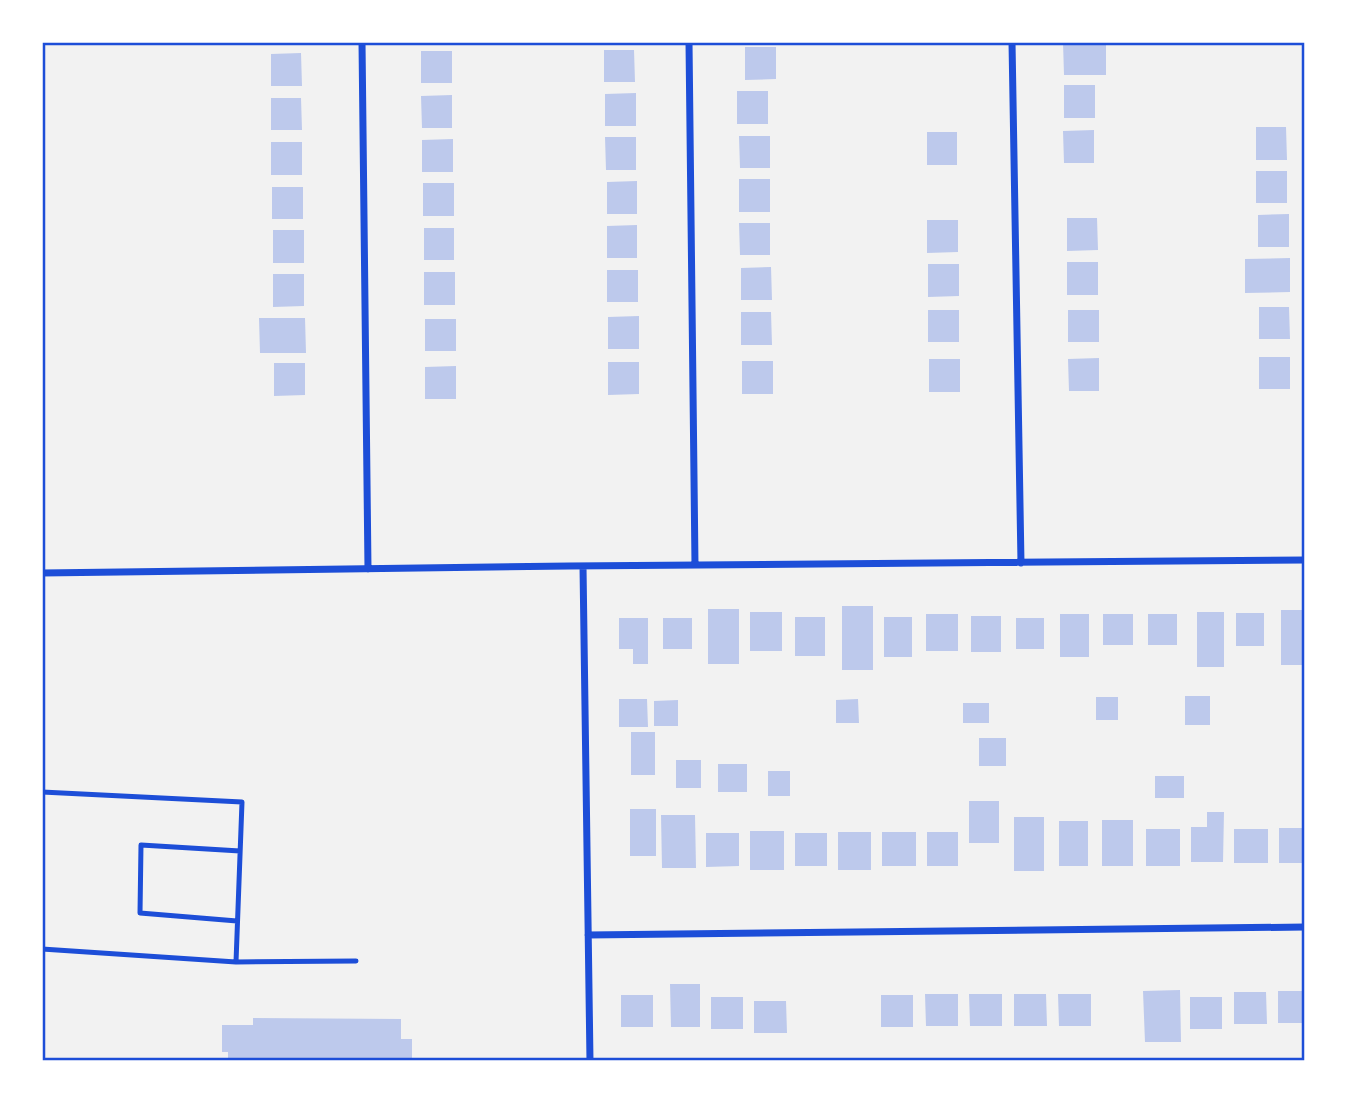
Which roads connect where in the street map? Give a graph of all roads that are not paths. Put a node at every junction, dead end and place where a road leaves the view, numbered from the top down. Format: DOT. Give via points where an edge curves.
graph roads {
  1 [pos="362,42"];
  2 [pos="689,42"];
  3 [pos="1012,42"];
  4 [pos="1305,560"];
  5 [pos="1021,564"];
  6 [pos="695,565"];
  7 [pos="583,566"];
  8 [pos="368,569"];
  9 [pos="42,573"];
  10 [pos="42,792"];
  11 [pos="240,851"];
  12 [pos="237,921"];
  13 [pos="1305,927"];
  14 [pos="588,935"];
  15 [pos="42,948"];
  16 [pos="356,961"];
  17 [pos="236,962"];
  18 [pos="590,1061"];
  1 -- 8 [label="street"];
  2 -- 6 [label="street"];
  3 -- 5 [label="street"];
  4 -- 5 [label="street"];
  5 -- 6 [label="street"];
  6 -- 7 [label="street"];
  7 -- 8 [label="street"];
  7 -- 14 [label="street"];
  8 -- 9 [label="street"];
  10 -- 11 [label="lane" via="242,802"];
  11 -- 12 [label="lane"];
  11 -- 12 [label="lane" via="141,845 140,913"];
  12 -- 17 [label="lane"];
  13 -- 14 [label="street"];
  14 -- 18 [label="street"];
  15 -- 17 [label="lane"];
  16 -- 17 [label="lane"];
}
